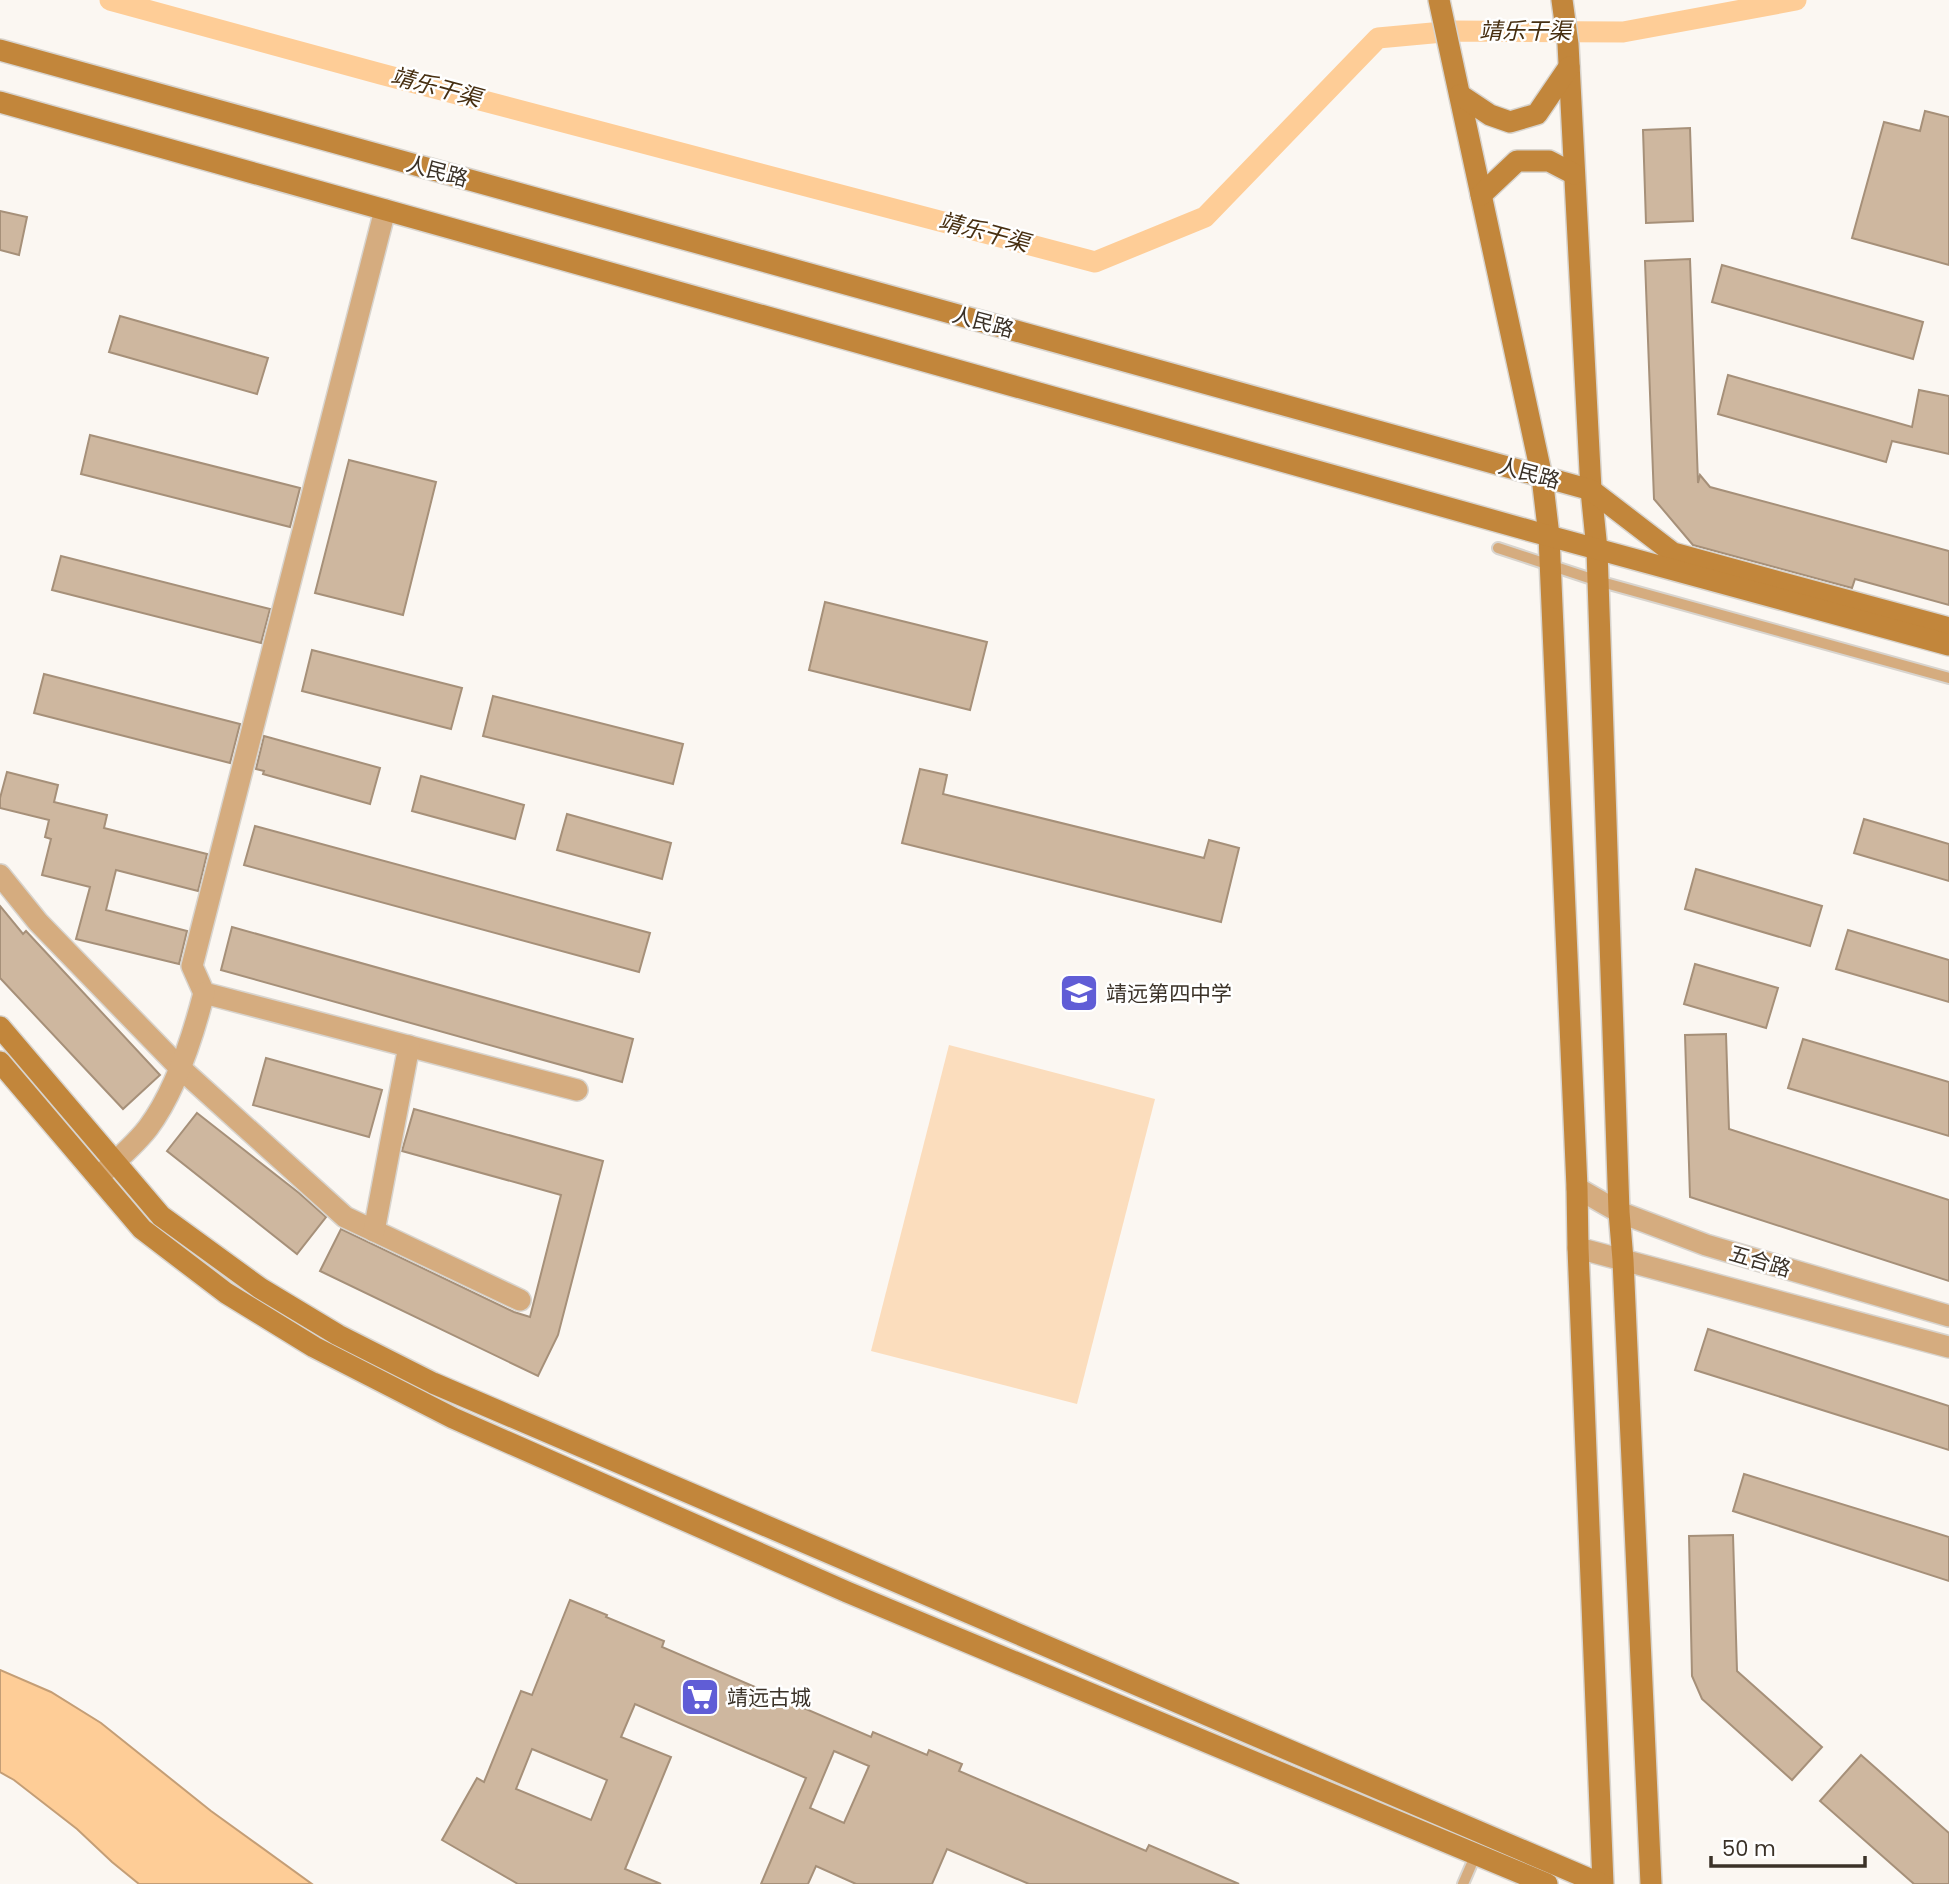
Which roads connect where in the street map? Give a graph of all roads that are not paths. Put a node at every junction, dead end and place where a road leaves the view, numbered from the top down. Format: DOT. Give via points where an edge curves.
graph roads {
  1 [pos="1439,0"];
  2 [pos="1562,0"];
  3 [pos="0,50"];
  4 [pos="1569,67"];
  5 [pos="1457,85"];
  6 [pos="0,102"];
  7 [pos="1574,174"];
  8 [pos="1481,195"];
  9 [pos="385,210"];
  10 [pos="1542,477"];
  11 [pos="1591,490"];
  12 [pos="1549,536"];
  13 [pos="1498,548"];
  14 [pos="1597,550"];
  15 [pos="1551,566"];
  16 [pos="1598,581"];
  17 [pos="1949,628"];
  18 [pos="1949,645"];
  19 [pos="1949,678"];
  20 [pos="0,875"];
  21 [pos="204,993"];
  22 [pos="0,1027"];
  23 [pos="409,1046"];
  24 [pos="0,1062"];
  25 [pos="179,1067"];
  26 [pos="577,1090"];
  27 [pos="115,1162"];
  28 [pos="98,1177"];
  29 [pos="1577,1188"];
  30 [pos="1619,1212"];
  31 [pos="374,1231"];
  32 [pos="1577,1248"];
  33 [pos="1623,1260"];
  34 [pos="520,1300"];
  35 [pos="1949,1317"];
  36 [pos="1949,1347"];
  37 [pos="1476,1854"];
  38 [pos="1463,1884"];
  39 [pos="1547,1884"];
  40 [pos="1602,1884"];
  41 [pos="1651,1884"];
  1 -- 5 [label="main road"];
  2 -- 4 [label="main road"];
  3 -- 10 [label="main road, 人民路"];
  4 -- 5 [label="main road" via="1537,114 1510,122 1490,115"];
  4 -- 7 [label="main road"];
  5 -- 8 [label="main road"];
  6 -- 9 [label="main road"];
  7 -- 8 [label="main road" via="1549,160 1517,161"];
  7 -- 11 [label="main road"];
  8 -- 10 [label="main road"];
  9 -- 12 [label="main road"];
  9 -- 21 [label="street" via="192,966"];
  10 -- 11 [label="main road, 人民路"];
  10 -- 12 [label="main road"];
  11 -- 14 [label="main road"];
  11 -- 17 [label="main road, 人民路" via="1673,553"];
  12 -- 14 [label="main road"];
  12 -- 15 [label="main road"];
  13 -- 15 [label="lane"];
  14 -- 16 [label="main road"];
  14 -- 18 [label="main road"];
  15 -- 16 [label="lane"];
  15 -- 29 [label="main road"];
  16 -- 19 [label="lane"];
  16 -- 30 [label="main road"];
  20 -- 25 [label="street" via="38,922"];
  21 -- 23 [label="street"];
  21 -- 25 [label="street"];
  22 -- 27 [label="main road"];
  23 -- 26 [label="street"];
  23 -- 31 [label="street"];
  24 -- 28 [label="main road"];
  25 -- 27 [label="street" via="148,1127"];
  25 -- 31 [label="street" via="345,1217"];
  27 -- 28 [label="street"];
  27 -- 40 [label="main road" via="161,1216 261,1288 338,1335 433,1383"];
  28 -- 37 [label="main road" via="142,1229 226,1293 314,1347 453,1419 847,1592"];
  29 -- 30 [label="street, 五合路"];
  29 -- 32 [label="main road"];
  30 -- 33 [label="main road"];
  30 -- 35 [label="street, 五合路" via="1706,1245"];
  31 -- 34 [label="street"];
  32 -- 33 [label="street, 五合路"];
  32 -- 40 [label="main road"];
  33 -- 36 [label="street, 五合路"];
  33 -- 41 [label="main road"];
  37 -- 38 [label="lane"];
  37 -- 39 [label="main road"];
}
